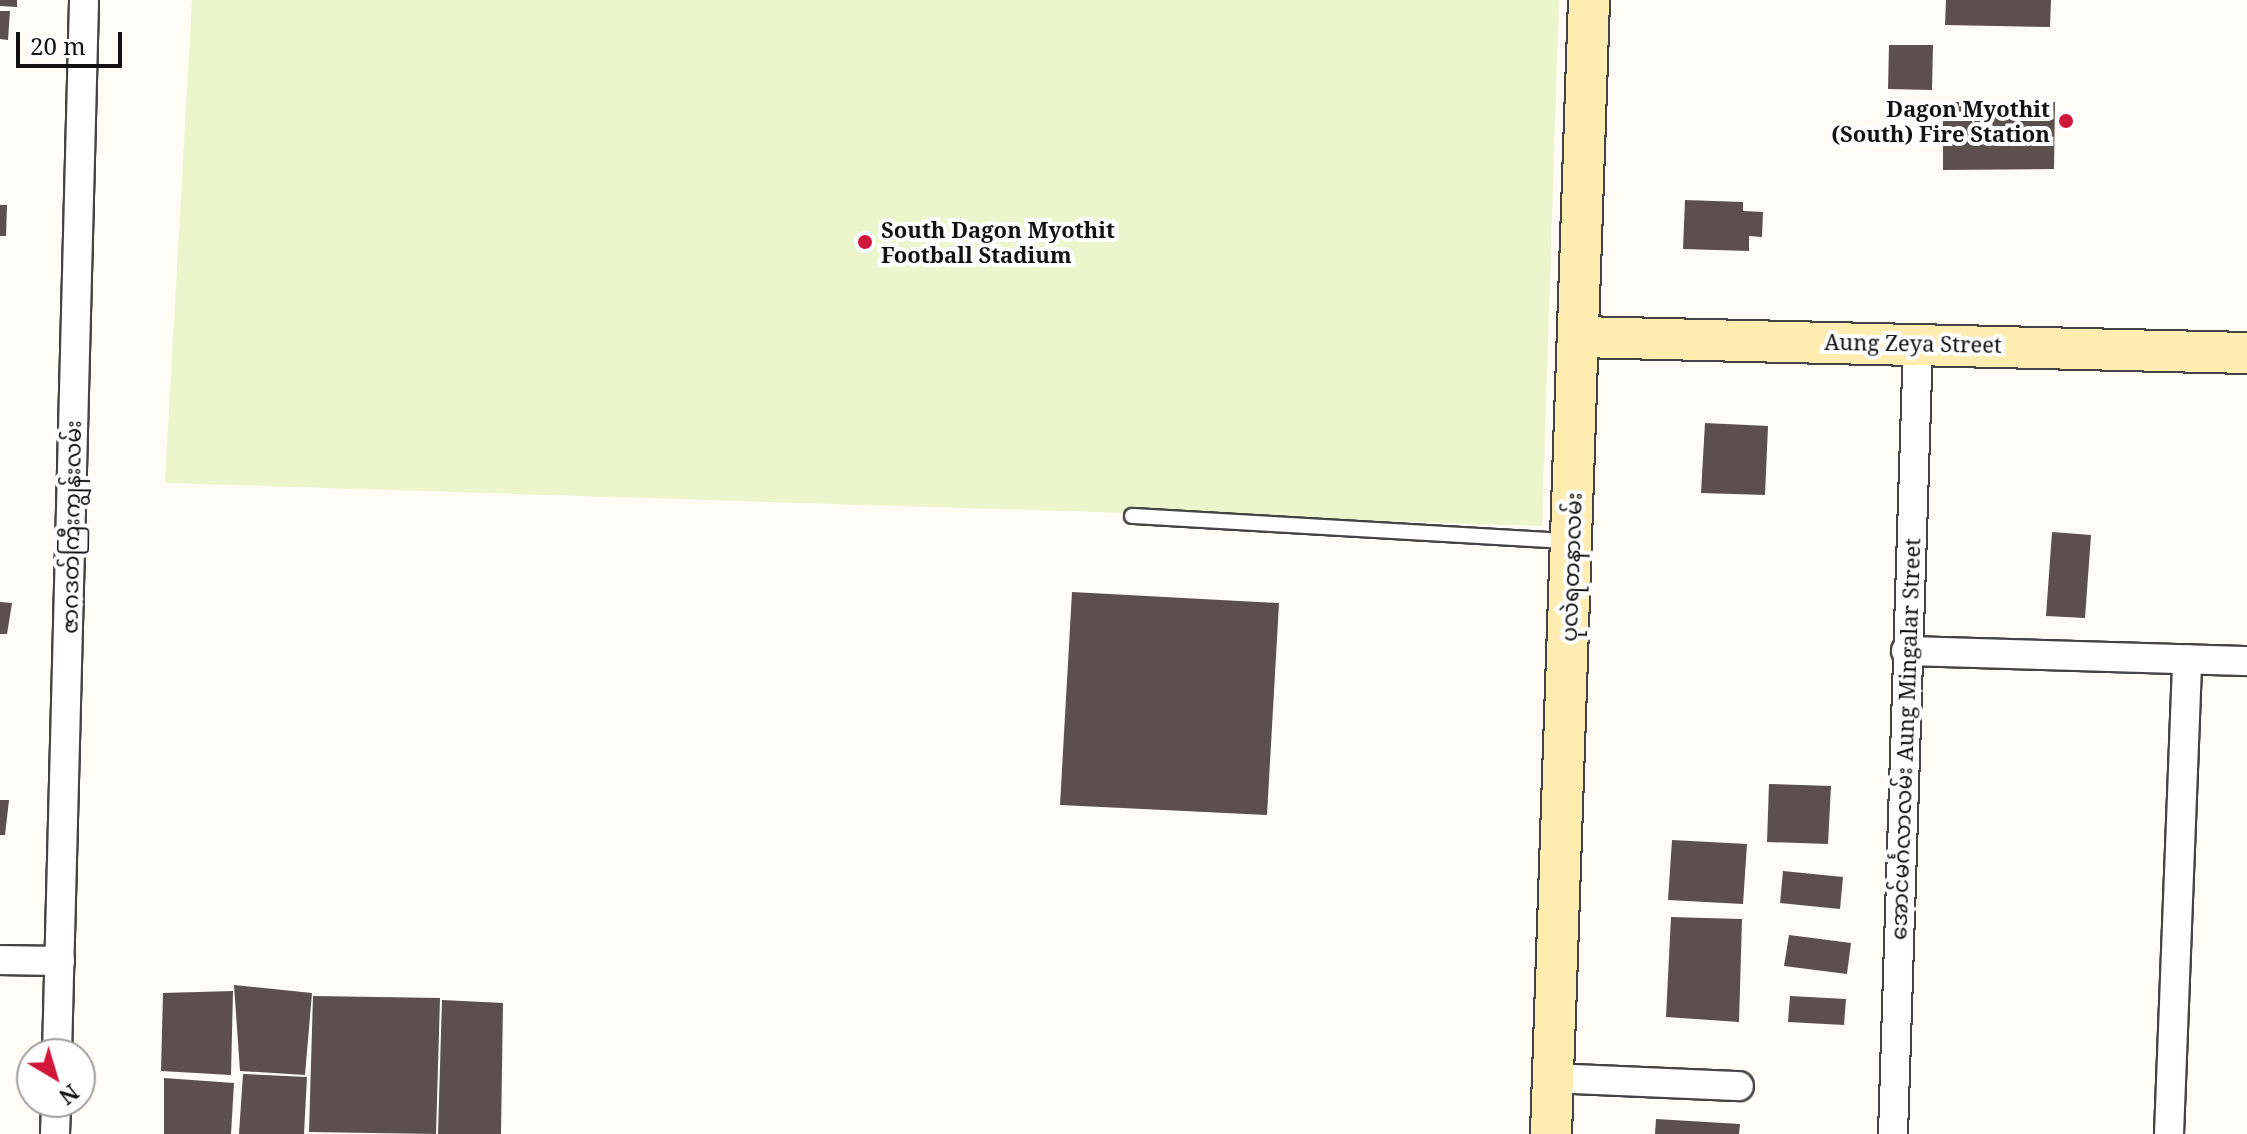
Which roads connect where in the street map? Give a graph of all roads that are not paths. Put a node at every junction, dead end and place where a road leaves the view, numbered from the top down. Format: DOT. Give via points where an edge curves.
graph roads {
  1 [pos="84,0"];
  2 [pos="1589,0"];
  3 [pos="1579,337"];
  4 [pos="1918,343"];
  5 [pos="2247,353"];
  6 [pos="1132,516"];
  7 [pos="1572,542"];
  8 [pos="1906,651"];
  9 [pos="2187,659"];
  10 [pos="2247,661"];
  11 [pos="0,960"];
  12 [pos="60,961"];
  13 [pos="58,1038"];
  14 [pos="1553,1078"];
  15 [pos="1739,1086"];
  16 [pos="1551,1134"];
  17 [pos="1893,1134"];
  18 [pos="2169,1134"];
  1 -- 12 [label="street, ဇာဂဒတ်ကြီးကျွန်းလမ်း"];
  2 -- 3 [label="street, ပုလဲရတနာလမ်း"];
  3 -- 4 [label="street, Aung Zeya Street"];
  3 -- 7 [label="street, ပုလဲရတနာလမ်း"];
  4 -- 5 [label="street, Aung Zeya Street"];
  4 -- 8 [label="street, အောင်မင်္ဂလာလမ်း Aung Mingalar Street"];
  6 -- 7 [label="lane"];
  7 -- 14 [label="street, ပုလဲရတနာလမ်း"];
  8 -- 9 [label="street"];
  8 -- 17 [label="street, အောင်မင်္ဂလာလမ်း Aung Mingalar Street"];
  9 -- 10 [label="street"];
  9 -- 18 [label="street"];
  11 -- 12 [label="street"];
  12 -- 13 [label="street, ဇာဂဒတ်ကြီးကျွန်းလမ်း"];
  14 -- 15 [label="street"];
  14 -- 16 [label="street, ပုလဲရတနာလမ်း"];
}
